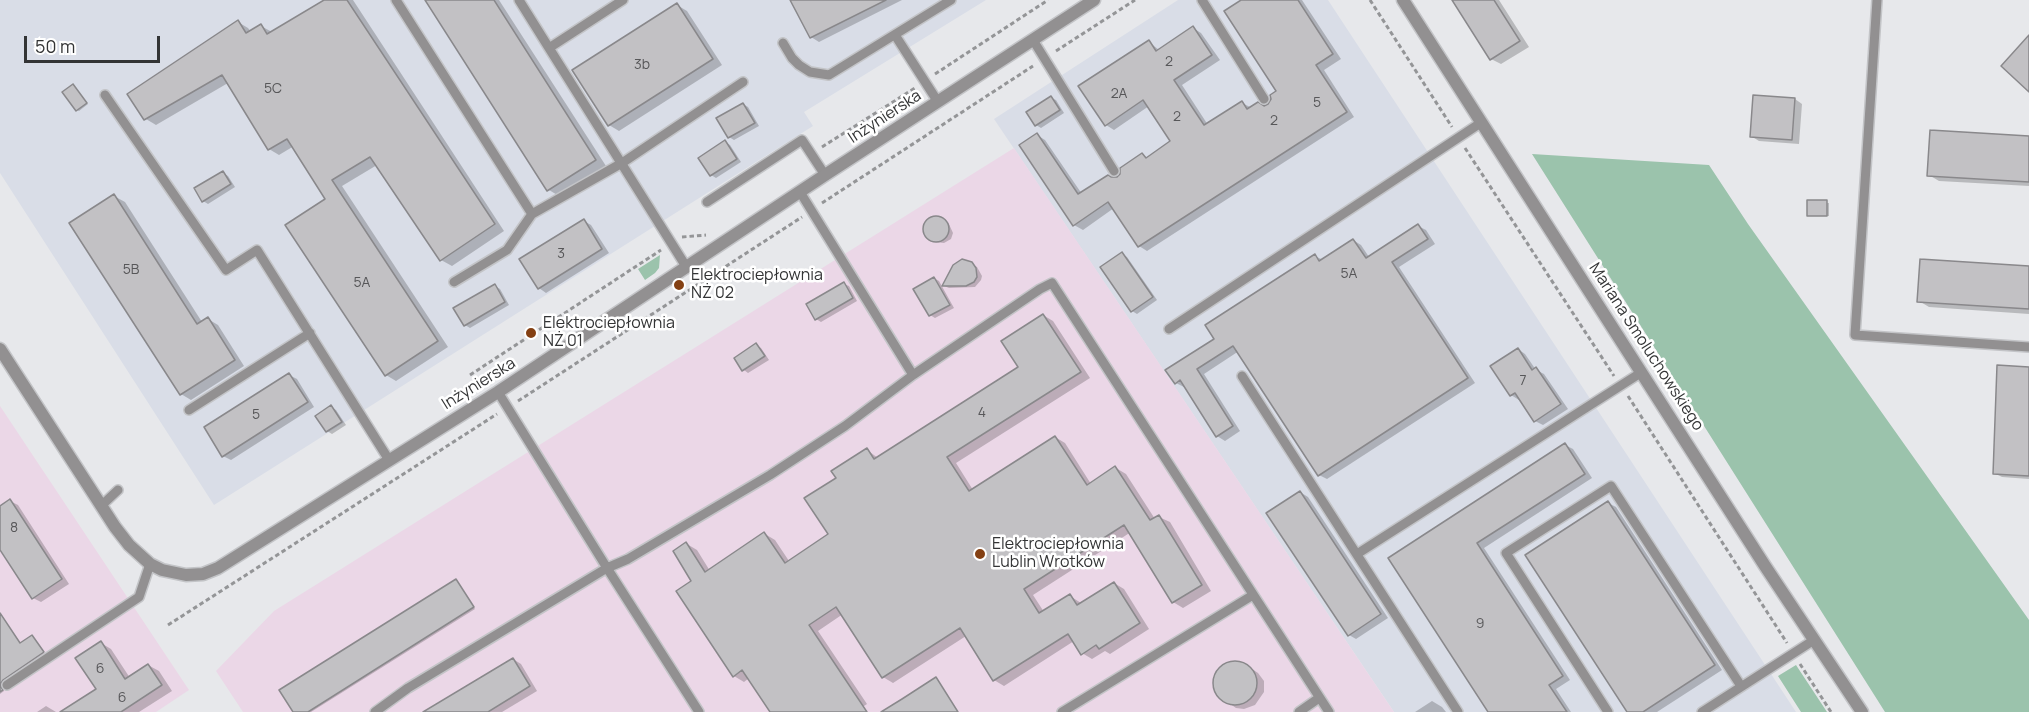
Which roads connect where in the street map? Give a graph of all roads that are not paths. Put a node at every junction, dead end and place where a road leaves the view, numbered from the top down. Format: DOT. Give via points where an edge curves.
graph roads {
  1 [pos="396,0"];
  2 [pos="519,0"];
  3 [pos="623,0"];
  4 [pos="951,0"];
  5 [pos="1094,0"];
  6 [pos="1202,0"];
  7 [pos="1403,0"];
  8 [pos="1877,0"];
  9 [pos="895,35"];
  10 [pos="1033,40"];
  11 [pos="783,43"];
  12 [pos="549,48"];
  13 [pos="743,82"];
  14 [pos="105,95"];
  15 [pos="1264,99"];
  16 [pos="938,102"];
  17 [pos="1482,122"];
  18 [pos="622,163"];
  19 [pos="1114,171"];
  20 [pos="825,175"];
  21 [pos="800,192"];
  22 [pos="707,201"];
  23 [pos="532,214"];
  24 [pos="687,268"];
  25 [pos="454,282"];
  26 [pos="1169,329"];
  27 [pos="310,333"];
  28 [pos="2029,347"];
  29 [pos="0,350"];
  30 [pos="1642,372"];
  31 [pos="913,375"];
  32 [pos="1242,376"];
  33 [pos="498,392"];
  34 [pos="189,410"];
  35 [pos="389,460"];
  36 [pos="118,489"];
  37 [pos="101,506"];
  38 [pos="1357,554"];
  39 [pos="150,564"];
  40 [pos="607,568"];
  41 [pos="1253,595"];
  42 [pos="1814,640"];
  43 [pos="7,685"];
  44 [pos="1741,686"];
  45 [pos="1320,698"];
  46 [pos="375,712"];
  47 [pos="699,712"];
  48 [pos="1062,712"];
  49 [pos="1299,712"];
  50 [pos="1329,712"];
  51 [pos="1458,712"];
  52 [pos="1608,712"];
  53 [pos="1702,712"];
  54 [pos="1862,712"];
  1 -- 23 [label="lane"];
  2 -- 12 [label="lane"];
  3 -- 12 [label="lane"];
  4 -- 9 [label="lane"];
  5 -- 10 [label="street, Inżynierska"];
  6 -- 15 [label="lane"];
  7 -- 17 [label="street, Mariana Smoluchowskiego"];
  8 -- 28 [label="lane" via="1855,335"];
  9 -- 11 [label="lane" via="828,75 810,72 799,65"];
  9 -- 16 [label="lane"];
  10 -- 16 [label="street, Inżynierska"];
  10 -- 19 [label="lane"];
  12 -- 18 [label="lane"];
  13 -- 18 [label="lane"];
  14 -- 27 [label="lane" via="226,270 257,250"];
  16 -- 20 [label="street, Inżynierska"];
  17 -- 26 [label="lane"];
  17 -- 30 [label="street, Mariana Smoluchowskiego"];
  18 -- 23 [label="lane"];
  18 -- 24 [label="lane"];
  20 -- 21 [label="street, Inżynierska"];
  20 -- 22 [label="lane" via="802,140"];
  21 -- 24 [label="street, Inżynierska"];
  21 -- 31 [label="lane"];
  23 -- 25 [label="lane" via="507,250"];
  24 -- 33 [label="street, Inżynierska"];
  27 -- 34 [label="lane"];
  27 -- 35 [label="lane"];
  29 -- 37 [label="street, Inżynierska"];
  30 -- 38 [label="lane"];
  30 -- 42 [label="street, Mariana Smoluchowskiego"];
  31 -- 40 [label="lane" via="770,475"];
  31 -- 41 [label="lane" via="1052,283"];
  32 -- 38 [label="lane"];
  33 -- 35 [label="street, Inżynierska"];
  33 -- 40 [label="lane"];
  35 -- 39 [label="street, Inżynierska" via="218,568 186,575"];
  36 -- 37 [label="lane"];
  37 -- 39 [label="street, Inżynierska" via="129,545"];
  38 -- 51 [label="lane"];
  39 -- 43 [label="lane" via="140,597"];
  40 -- 46 [label="lane"];
  40 -- 47 [label="lane"];
  41 -- 45 [label="lane"];
  41 -- 48 [label="lane"];
  42 -- 44 [label="lane"];
  42 -- 54 [label="street, Mariana Smoluchowskiego"];
  44 -- 52 [label="lane" via="1611,486 1506,553"];
  44 -- 53 [label="lane"];
  45 -- 49 [label="lane"];
  45 -- 50 [label="lane"];
}
